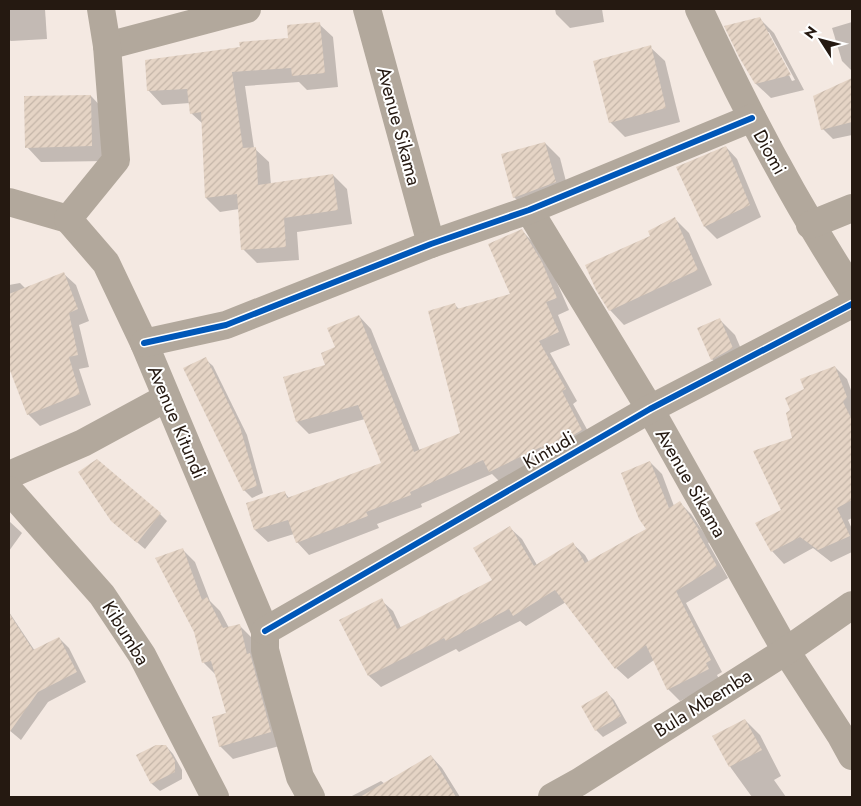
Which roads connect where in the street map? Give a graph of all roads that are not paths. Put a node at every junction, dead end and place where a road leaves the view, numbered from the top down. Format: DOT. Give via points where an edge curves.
graph roads {
  1 [pos="101,9"];
  2 [pos="247,9"];
  3 [pos="366,9"];
  4 [pos="699,9"];
  5 [pos="107,46"];
  6 [pos="752,118"];
  7 [pos="9,202"];
  8 [pos="852,208"];
  9 [pos="529,210"];
  10 [pos="68,219"];
  11 [pos="810,225"];
  12 [pos="431,244"];
  13 [pos="852,290"];
  14 [pos="852,304"];
  15 [pos="144,343"];
  16 [pos="166,398"];
  17 [pos="650,410"];
  18 [pos="9,474"];
  19 [pos="9,490"];
  20 [pos="852,605"];
  21 [pos="265,631"];
  22 [pos="786,651"];
  23 [pos="852,756"];
  24 [pos="215,797"];
  25 [pos="311,797"];
  26 [pos="552,797"];
  1 -- 5 [label="street"];
  2 -- 5 [label="street"];
  3 -- 12 [label="street, Avenue Sikama"];
  4 -- 6 [label="street, Diomi"];
  5 -- 10 [label="street" via="116,160"];
  6 -- 9 [label="street"];
  6 -- 11 [label="street, Diomi"];
  7 -- 10 [label="street"];
  8 -- 11 [label="street"];
  9 -- 12 [label="street"];
  9 -- 17 [label="street, Avenue Sikama"];
  10 -- 15 [label="street, Avenue Kitundi" via="106,263"];
  11 -- 13 [label="street, Diomi"];
  12 -- 15 [label="street" via="226,325"];
  14 -- 17 [label="street, Kintudi"];
  15 -- 16 [label="street, Avenue Kitundi"];
  16 -- 18 [label="street" via="83,443"];
  16 -- 21 [label="street, Avenue Kitundi"];
  17 -- 21 [label="street, Kintudi"];
  17 -- 22 [label="street, Avenue Sikama"];
  19 -- 24 [label="street, Kibumba" via="102,595 142,655"];
  20 -- 22 [label="street, Bula Mbemba"];
  21 -- 25 [label="street, Avenue Kitundi" via="265,650 276,691 300,777"];
  22 -- 23 [label="street, Avenue Sikama"];
  22 -- 26 [label="street, Bula Mbemba"];
}
